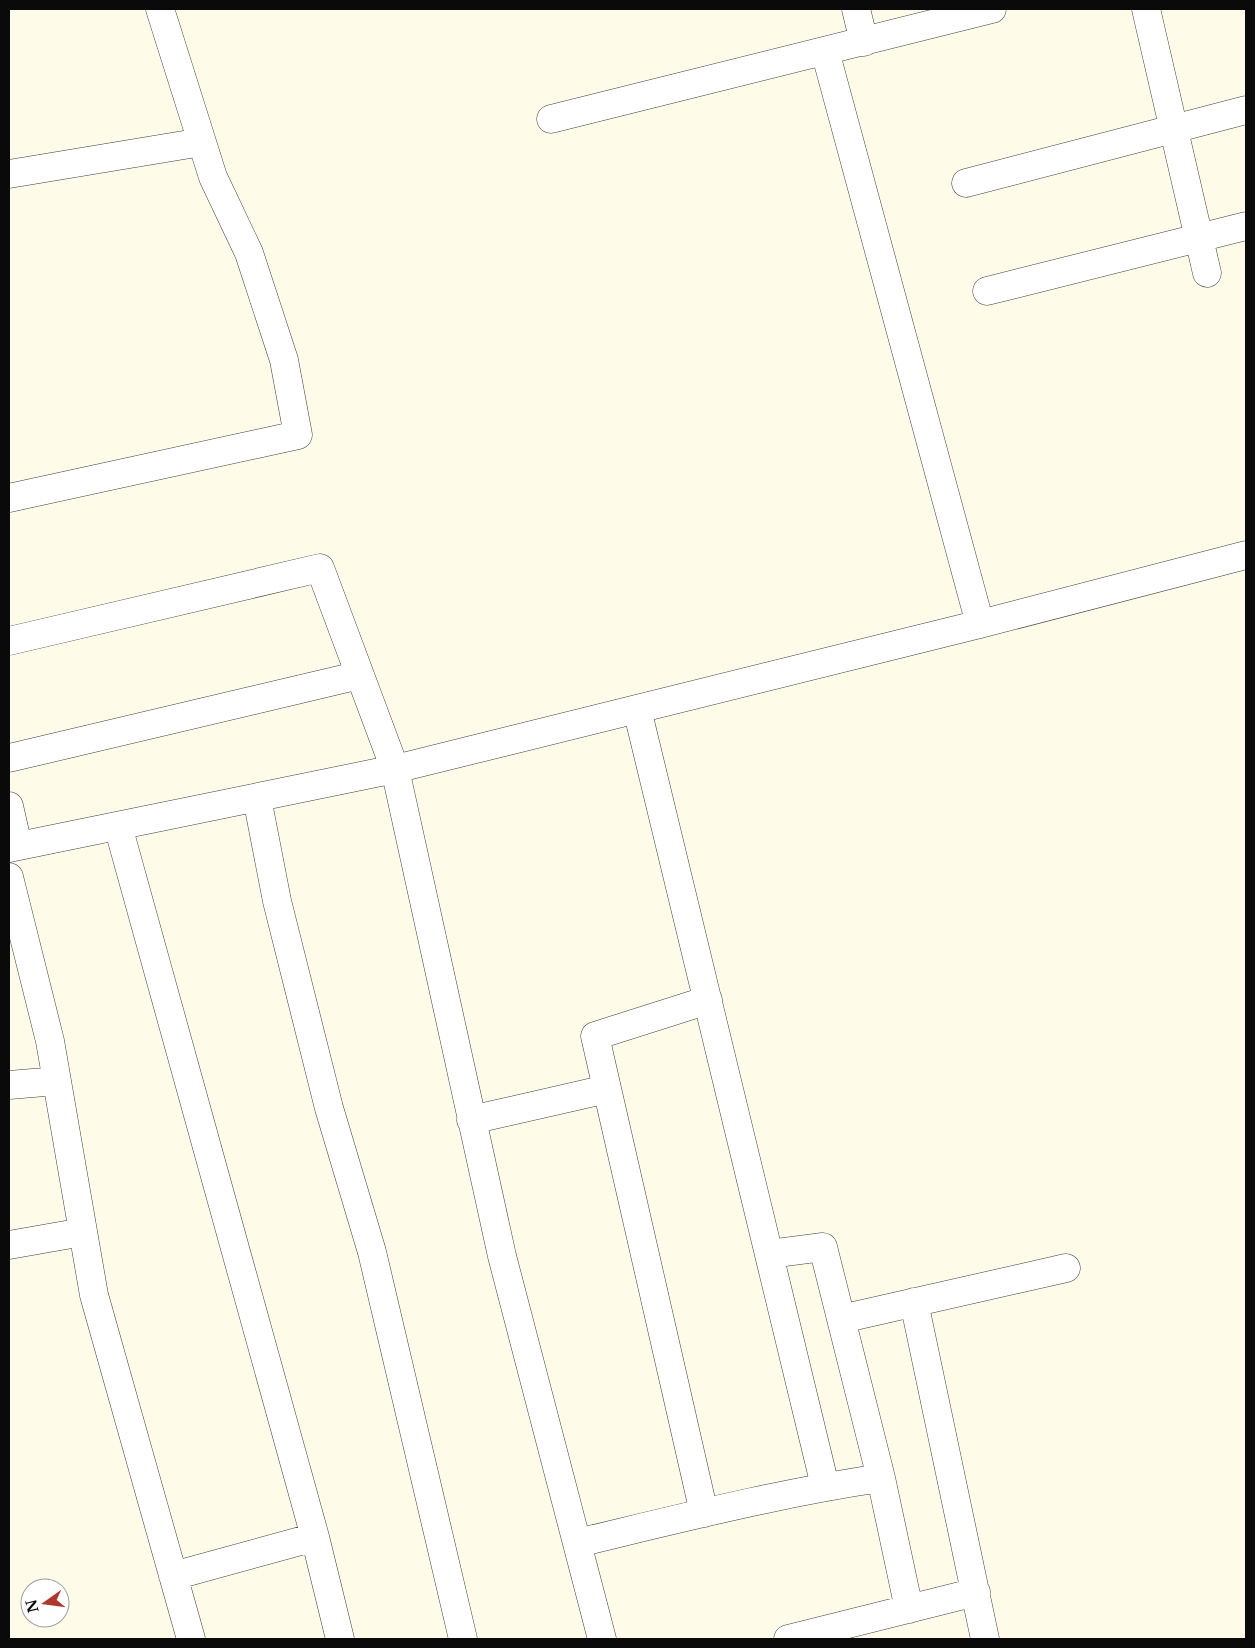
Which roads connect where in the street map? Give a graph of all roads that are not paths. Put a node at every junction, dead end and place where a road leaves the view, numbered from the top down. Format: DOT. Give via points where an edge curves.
graph roads {
  1 [pos="160,9"];
  2 [pos="856,9"];
  3 [pos="992,9"];
  4 [pos="1146,9"];
  5 [pos="864,42"];
  6 [pos="825,52"];
  7 [pos="1246,110"];
  8 [pos="551,119"];
  9 [pos="1174,129"];
  10 [pos="202,142"];
  11 [pos="9,174"];
  12 [pos="966,183"];
  13 [pos="1246,226"];
  14 [pos="1199,238"];
  15 [pos="1207,273"];
  16 [pos="987,291"];
  17 [pos="9,498"];
  18 [pos="1246,555"];
  19 [pos="980,624"];
  20 [pos="9,641"];
  21 [pos="360,674"];
  22 [pos="637,709"];
  23 [pos="9,758"];
  24 [pos="395,769"];
  25 [pos="257,798"];
  26 [pos="9,806"];
  27 [pos="118,826"];
  28 [pos="13,847"];
  29 [pos="9,878"];
  30 [pos="708,1000"];
  31 [pos="56,1081"];
  32 [pos="9,1085"];
  33 [pos="607,1089"];
  34 [pos="471,1120"];
  35 [pos="83,1232"];
  36 [pos="9,1245"];
  37 [pos="769,1254"];
  38 [pos="1066,1268"];
  39 [pos="914,1302"];
  40 [pos="841,1319"];
  41 [pos="881,1478"];
  42 [pos="825,1486"];
  43 [pos="704,1513"];
  44 [pos="315,1537"];
  45 [pos="577,1543"];
  46 [pos="173,1576"];
  47 [pos="976,1592"];
  48 [pos="910,1609"];
  49 [pos="191,1639"];
  50 [pos="340,1639"];
  51 [pos="463,1639"];
  52 [pos="602,1639"];
  53 [pos="788,1639"];
  54 [pos="985,1639"];
  1 -- 10 [label="street"];
  2 -- 5 [label="street"];
  3 -- 5 [label="street"];
  4 -- 9 [label="street"];
  5 -- 6 [label="street"];
  6 -- 8 [label="street"];
  6 -- 19 [label="street"];
  7 -- 9 [label="street"];
  9 -- 12 [label="street"];
  9 -- 14 [label="street"];
  10 -- 11 [label="street"];
  10 -- 17 [label="street" via="213,177 249,253 281,351 298,435"];
  13 -- 14 [label="street"];
  14 -- 15 [label="street"];
  14 -- 16 [label="street"];
  18 -- 19 [label="street"];
  19 -- 22 [label="street"];
  20 -- 21 [label="street" via="320,568"];
  21 -- 23 [label="street"];
  21 -- 24 [label="street"];
  22 -- 24 [label="street"];
  22 -- 30 [label="street"];
  24 -- 25 [label="street"];
  24 -- 34 [label="street"];
  25 -- 27 [label="street"];
  25 -- 51 [label="street" via="277,901 328,1108 372,1252"];
  26 -- 28 [label="street"];
  27 -- 28 [label="street"];
  27 -- 44 [label="street"];
  29 -- 31 [label="street" via="50,1041"];
  30 -- 33 [label="street" via="595,1036"];
  30 -- 37 [label="street"];
  31 -- 32 [label="street"];
  31 -- 35 [label="street"];
  33 -- 34 [label="street"];
  33 -- 43 [label="street"];
  34 -- 45 [label="street" via="502,1256"];
  35 -- 36 [label="street"];
  35 -- 46 [label="street" via="94,1295"];
  37 -- 40 [label="street" via="823,1247"];
  37 -- 42 [label="street"];
  38 -- 39 [label="street"];
  39 -- 40 [label="street"];
  39 -- 47 [label="street"];
  40 -- 41 [label="street"];
  41 -- 42 [label="street"];
  41 -- 48 [label="street"];
  42 -- 43 [label="street"];
  43 -- 45 [label="street"];
  44 -- 46 [label="street"];
  44 -- 50 [label="street"];
  45 -- 52 [label="street"];
  46 -- 49 [label="street"];
  47 -- 48 [label="street"];
  47 -- 54 [label="street"];
  48 -- 53 [label="street"];
}
